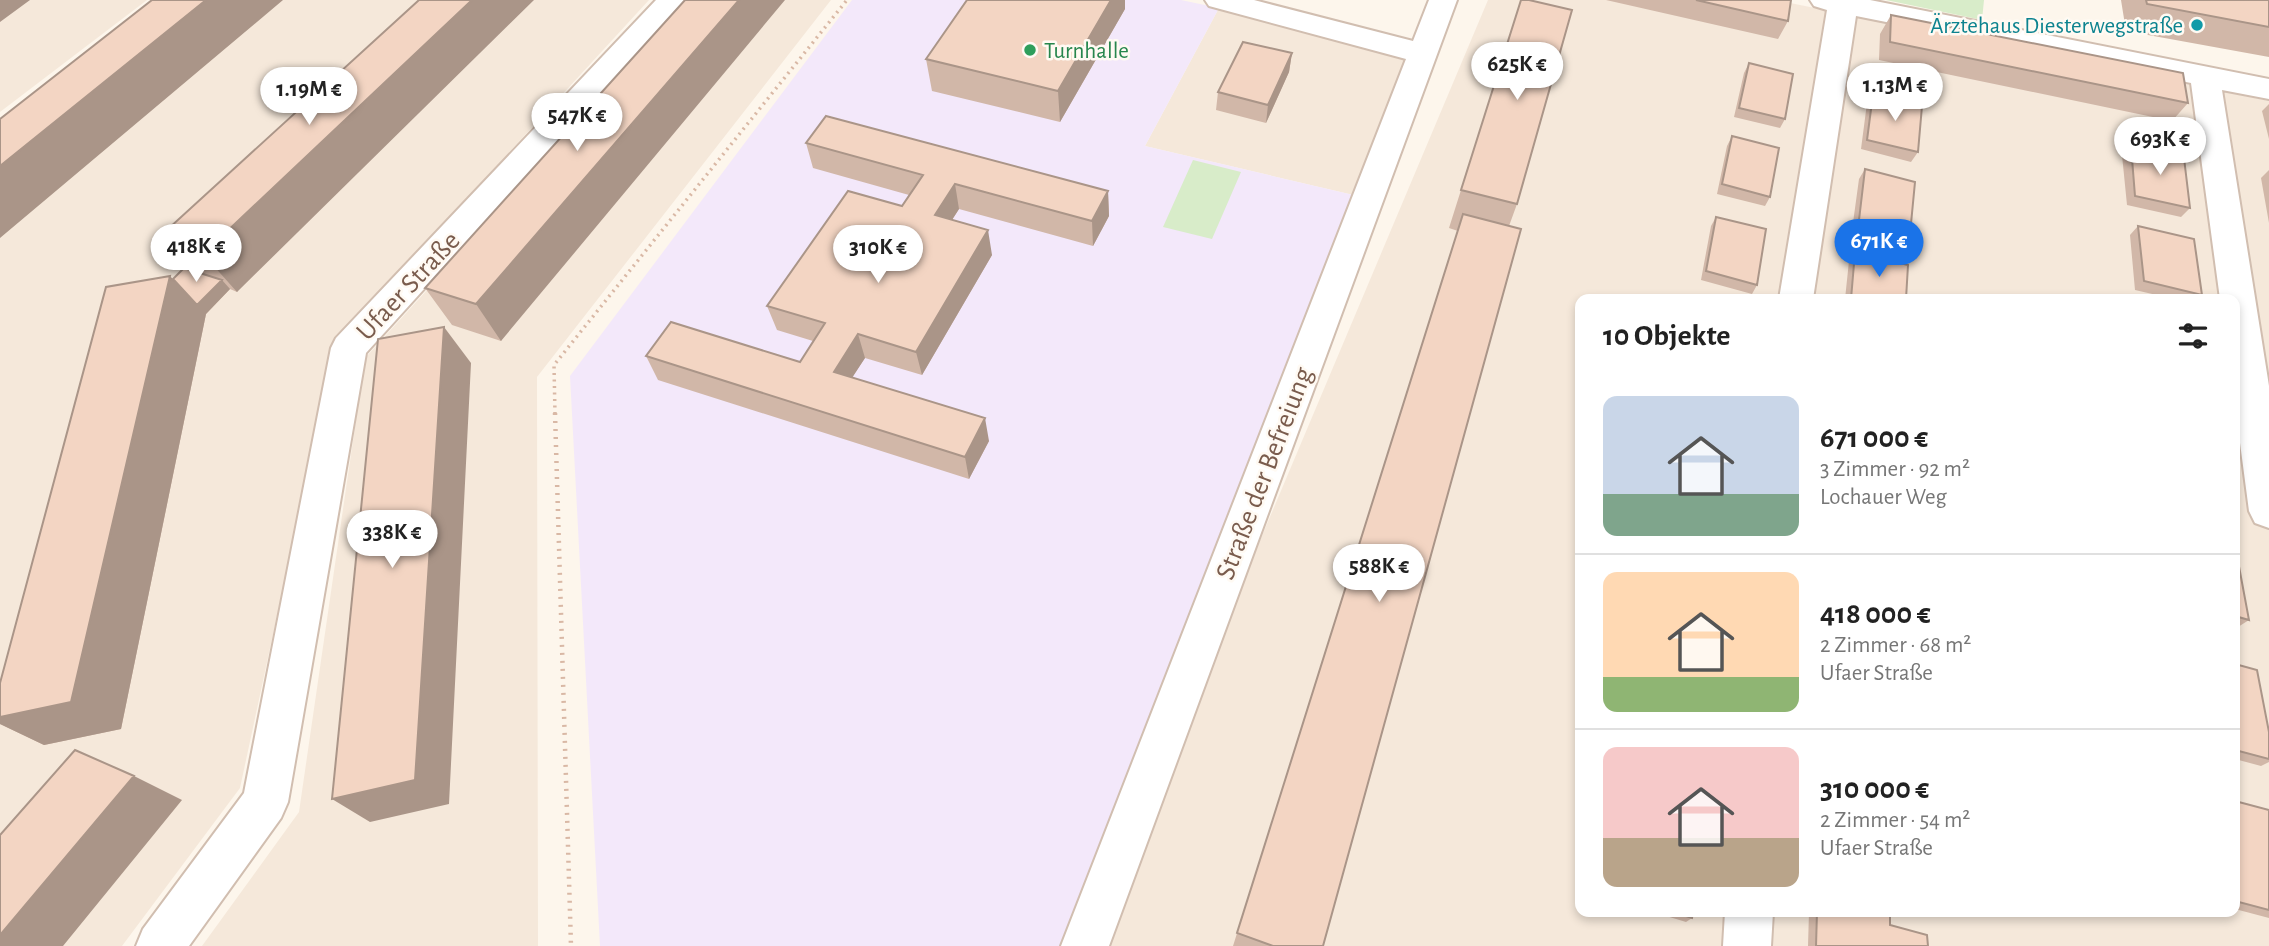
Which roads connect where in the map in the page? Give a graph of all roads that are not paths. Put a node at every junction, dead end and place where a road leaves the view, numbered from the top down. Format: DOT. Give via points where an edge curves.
graph roads {
  1 [pos="672,0"];
  2 [pos="1219,0"];
  3 [pos="1443,0"];
  4 [pos="1833,2"];
  5 [pos="1421,53"];
  6 [pos="2206,77"];
  7 [pos="2269,89"];
  8 [pos="1797,294"];
  9 [pos="2237,294"];
  10 [pos="2240,312"];
  11 [pos="2269,512"];
  12 [pos="1749,917"];
  13 [pos="160,946"];
  14 [pos="1085,946"];
  15 [pos="1747,946"];
  1 -- 13 [label="street, Ufaer Straße" via="349,348 265,802"];
  2 -- 5 [label="street"];
  3 -- 5 [label="street, Straße der Befreiung"];
  4 -- 6 [label="street"];
  4 -- 8 [label="street"];
  5 -- 14 [label="street, Straße der Befreiung"];
  6 -- 7 [label="street"];
  6 -- 9 [label="street"];
  10 -- 11 [label="street"];
  12 -- 15 [label="street"];
}
